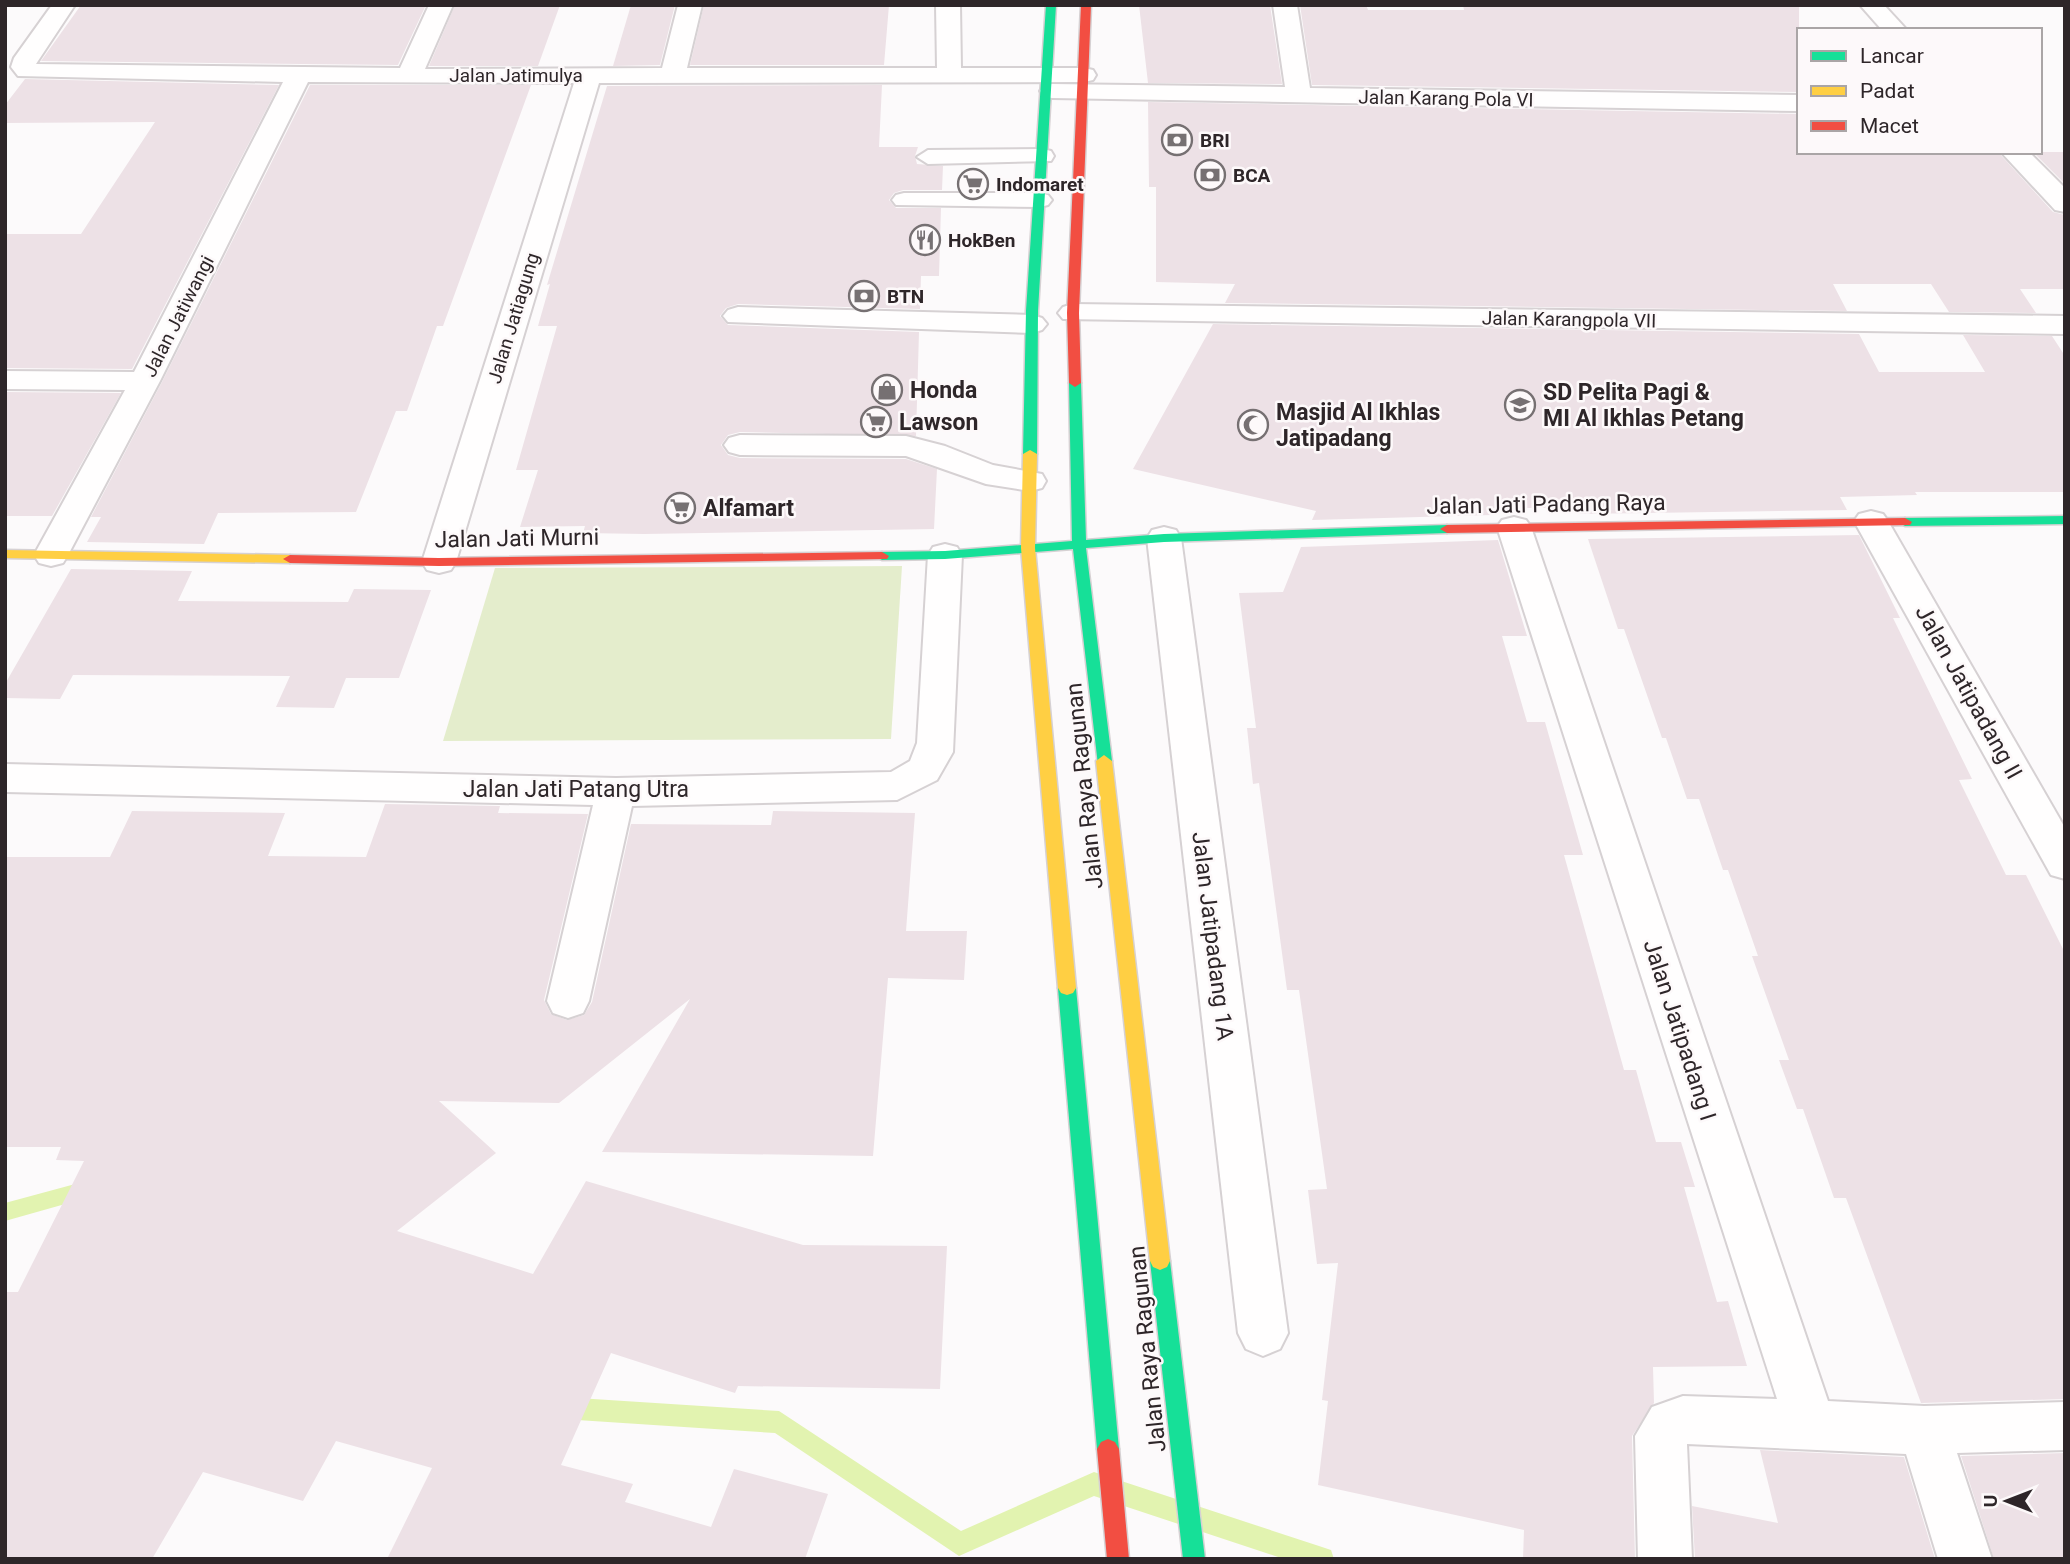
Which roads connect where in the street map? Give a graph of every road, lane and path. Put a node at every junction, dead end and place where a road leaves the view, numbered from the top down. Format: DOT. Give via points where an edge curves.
graph roads {
  1 [pos="64,5"];
  2 [pos="441,5"];
  3 [pos="690,5"];
  4 [pos="948,5"];
  5 [pos="1051,5"];
  6 [pos="1086,5"];
  7 [pos="1285,5"];
  8 [pos="1871,5"];
  9 [pos="1893,28"];
  10 [pos="299,75"];
  11 [pos="589,75"];
  12 [pos="673,75"];
  13 [pos="949,75"];
  14 [pos="409,76"];
  15 [pos="1047,83"];
  16 [pos="1087,87"];
  17 [pos="1299,96"];
  18 [pos="1797,103"];
  19 [pos="2016,154"];
  20 [pos="1043,156"];
  21 [pos="928,157"];
  22 [pos="904,200"];
  23 [pos="1040,200"];
  24 [pos="2065,204"];
  25 [pos="1073,313"];
  26 [pos="738,316"];
  27 [pos="1031,324"];
  28 [pos="2065,325"];
  29 [pos="5,380"];
  30 [pos="145,381"];
  31 [pos="740,445"];
  32 [pos="1030,481"];
  33 [pos="2065,520"];
  34 [pos="1871,521"];
  35 [pos="1514,527"];
  36 [pos="1164,538"];
  37 [pos="1079,544"];
  38 [pos="1028,548"];
  39 [pos="5,554"];
  40 [pos="51,555"];
  41 [pos="946,555"];
  42 [pos="439,562"];
  43 [pos="5,778"];
  44 [pos="616,792"];
  45 [pos="2065,864"];
  46 [pos="568,1001"];
  47 [pos="1263,1333"];
  48 [pos="1811,1425"];
  49 [pos="2065,1426"];
  50 [pos="1924,1430"];
  51 [pos="1118,1559"];
  52 [pos="1194,1559"];
  53 [pos="1665,1559"];
  54 [pos="1965,1559"];
  1 -- 10 [label="street, Jalan Jatimulya" via="26,58 23,67 27,71"];
  2 -- 14 [label="street"];
  3 -- 12 [label="street"];
  4 -- 13 [label="street"];
  5 -- 15 [label="main road, Jalan Raya Ragunan"];
  6 -- 16 [label="main road, Jalan Raya Ragunan"];
  7 -- 17 [label="street"];
  8 -- 9 [label="street"];
  10 -- 14 [label="street, Jalan Jatimulya"];
  10 -- 30 [label="street, Jalan Jatiwangi"];
  11 -- 12 [label="street, Jalan Jatimulya"];
  11 -- 14 [label="street, Jalan Jatimulya"];
  11 -- 42 [label="street, Jalan Jatiagung"];
  12 -- 13 [label="street, Jalan Jatimulya"];
  13 -- 15 [label="street, Jalan Jatimulya"];
  15 -- 16 [label="street, Jalan Jatimulya"];
  15 -- 20 [label="main road, Jalan Raya Ragunan"];
  16 -- 17 [label="street, Jalan Karang Pola VI"];
  16 -- 25 [label="main road, Jalan Raya Ragunan"];
  17 -- 18 [label="street, Jalan Karang Pola VI"];
  19 -- 24 [label="street"];
  20 -- 21 [label="lane"];
  20 -- 23 [label="main road, Jalan Raya Ragunan"];
  22 -- 23 [label="lane"];
  23 -- 27 [label="main road, Jalan Raya Ragunan"];
  25 -- 28 [label="street, Jalan Karangpola VII"];
  25 -- 37 [label="main road, Jalan Raya Ragunan"];
  26 -- 27 [label="street"];
  27 -- 32 [label="main road, Jalan Raya Ragunan"];
  29 -- 30 [label="street"];
  30 -- 40 [label="street, Jalan Jatiwangi"];
  31 -- 32 [label="street" via="906,446 986,474"];
  32 -- 38 [label="main road, Jalan Raya Ragunan"];
  33 -- 34 [label="main road, Jalan Jati Padang Raya"];
  34 -- 35 [label="main road, Jalan Jati Padang Raya"];
  34 -- 45 [label="street, Jalan Jatipadang II"];
  35 -- 36 [label="main road, Jalan Jati Padang Raya"];
  35 -- 48 [label="street, Jalan Jatipadang I"];
  36 -- 37 [label="main road, Jalan Jati Padang Raya"];
  36 -- 47 [label="street, Jalan Jatipadang 1A"];
  37 -- 38 [label="main road, Jalan Jati Padang Raya"];
  37 -- 52 [label="main road, Jalan Raya Ragunan"];
  38 -- 41 [label="main road, Jalan Jati Murni"];
  38 -- 51 [label="main road, Jalan Raya Ragunan"];
  39 -- 40 [label="main road, Jalan Jati Murni"];
  40 -- 42 [label="main road, Jalan Jati Murni"];
  41 -- 42 [label="main road, Jalan Jati Murni"];
  41 -- 44 [label="street, Jalan Jati Patang Utra" via="936,743 932,761 920,775 897,786"];
  43 -- 44 [label="street, Jalan Jati Patang Utra"];
  44 -- 46 [label="street"];
  48 -- 50 [label="street"];
  48 -- 53 [label="street" via="1670,1423 1661,1436"];
  49 -- 50 [label="street"];
  50 -- 54 [label="street"];
}
